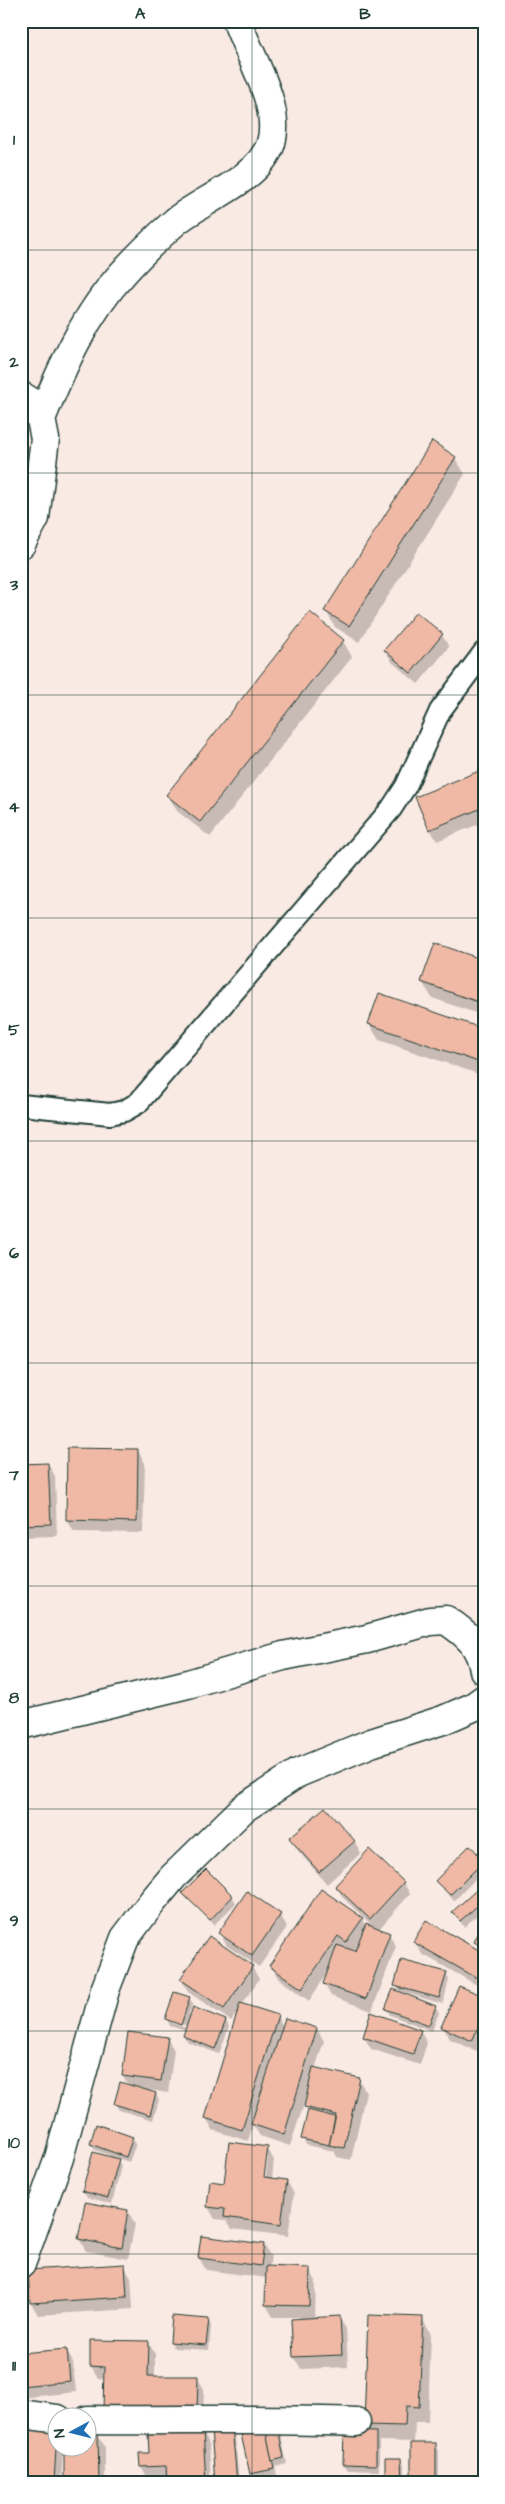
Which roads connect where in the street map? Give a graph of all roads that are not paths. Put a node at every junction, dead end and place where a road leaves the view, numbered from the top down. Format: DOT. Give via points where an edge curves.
graph roads {
  1 [pos="237,21"];
  2 [pos="21,396"];
  3 [pos="41,419"];
  4 [pos="21,544"];
  5 [pos="484,652"];
  6 [pos="21,1105"];
  7 [pos="484,1670"];
  8 [pos="484,1699"];
  9 [pos="21,1724"];
  10 [pos="21,2264"];
  11 [pos="21,2414"];
  12 [pos="48,2418"];
  13 [pos="98,2420"];
  14 [pos="356,2422"];
  1 -- 3 [label="street" via="272,109 274,127 271,144 264,156 236,184 177,221 124,273 74,341"];
  2 -- 3 [label="street" via="28,400"];
  3 -- 4 [label="street" via="44,439 35,518"];
  5 -- 6 [label="lane" via="437,716 406,786 391,809 138,1103 110,1114"];
  7 -- 9 [label="street" via="482,1657 472,1640 446,1620 430,1621"];
  8 -- 10 [label="street" via="444,1720 298,1773 244,1808 153,1901 125,1938 105,1990 59,2158"];
  11 -- 12 [label="street"];
  13 -- 14 [label="street" via="271,2418"];
}
